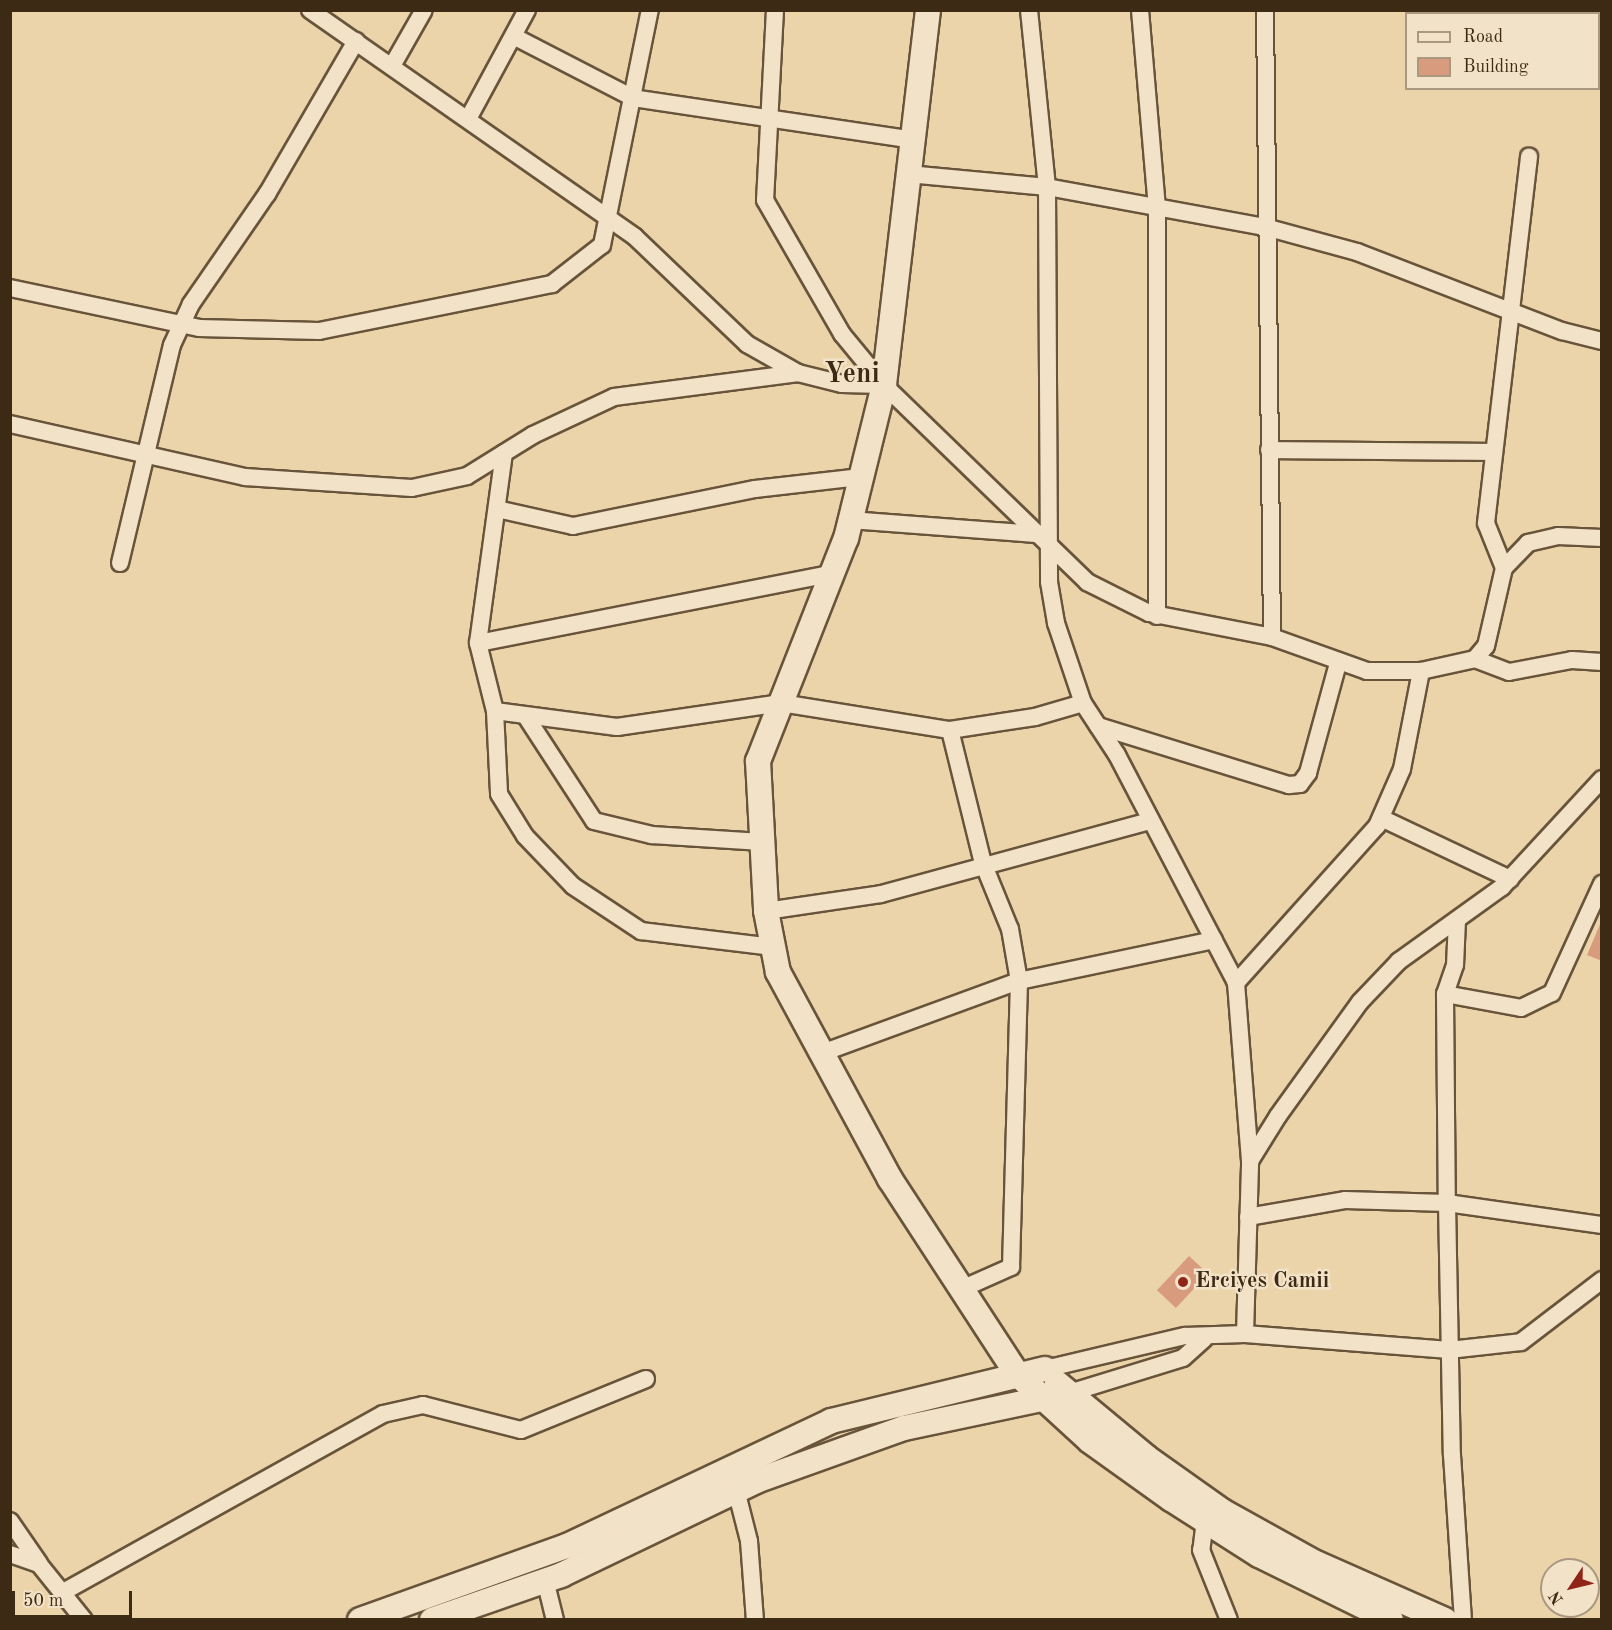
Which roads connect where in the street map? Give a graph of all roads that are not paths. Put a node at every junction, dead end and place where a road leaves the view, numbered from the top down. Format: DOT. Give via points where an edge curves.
graph roads {
  1 [pos="424,10"];
  2 [pos="527,10"];
  3 [pos="650,10"];
  4 [pos="775,10"];
  5 [pos="928,10"];
  6 [pos="1029,10"];
  7 [pos="1140,10"];
  8 [pos="1265,10"];
  9 [pos="314,12"];
  10 [pos="515,37"];
  11 [pos="356,41"];
  12 [pos="392,66"];
  13 [pos="633,98"];
  14 [pos="468,119"];
  15 [pos="768,122"];
  16 [pos="913,140"];
  17 [pos="1528,157"];
  18 [pos="908,174"];
  19 [pos="1047,187"];
  20 [pos="1157,209"];
  21 [pos="609,219"];
  22 [pos="1265,227"];
  23 [pos="10,288"];
  24 [pos="1513,312"];
  25 [pos="181,325"];
  26 [pos="1602,340"];
  27 [pos="798,373"];
  28 [pos="884,385"];
  29 [pos="10,424"];
  30 [pos="1269,450"];
  31 [pos="1490,452"];
  32 [pos="504,453"];
  33 [pos="150,454"];
  34 [pos="861,477"];
  35 [pos="496,508"];
  36 [pos="850,519"];
  37 [pos="1035,534"];
  38 [pos="1602,538"];
  39 [pos="1050,549"];
  40 [pos="120,563"];
  41 [pos="1504,568"];
  42 [pos="831,574"];
  43 [pos="1157,616"];
  44 [pos="1272,637"];
  45 [pos="478,643"];
  46 [pos="1475,658"];
  47 [pos="1602,662"];
  48 [pos="1338,663"];
  49 [pos="1421,671"];
  50 [pos="781,703"];
  51 [pos="1083,703"];
  52 [pos="495,711"];
  53 [pos="525,715"];
  54 [pos="1098,726"];
  55 [pos="951,730"];
  56 [pos="1602,779"];
  57 [pos="1381,818"];
  58 [pos="1150,821"];
  59 [pos="762,842"];
  60 [pos="983,863"];
  61 [pos="1510,879"];
  62 [pos="1602,884"];
  63 [pos="766,911"];
  64 [pos="1457,920"];
  65 [pos="1214,940"];
  66 [pos="773,947"];
  67 [pos="1020,981"];
  68 [pos="1236,983"];
  69 [pos="1445,994"];
  70 [pos="822,1053"];
  71 [pos="1250,1161"];
  72 [pos="1447,1203"];
  73 [pos="1248,1217"];
  74 [pos="1602,1225"];
  75 [pos="1602,1280"];
  76 [pos="959,1290"];
  77 [pos="992,1332"];
  78 [pos="1245,1334"];
  79 [pos="1204,1339"];
  80 [pos="1449,1350"];
  81 [pos="1045,1369"];
  82 [pos="1018,1375"];
  83 [pos="646,1379"];
  84 [pos="1055,1397"];
  85 [pos="727,1466"];
  86 [pos="739,1492"];
  87 [pos="1206,1510"];
  88 [pos="10,1521"];
  89 [pos="10,1554"];
  90 [pos="39,1564"];
  91 [pos="545,1580"];
  92 [pos="65,1591"];
  93 [pos="84,1620"];
  94 [pos="360,1620"];
  95 [pos="432,1620"];
  96 [pos="555,1620"];
  97 [pos="754,1620"];
  98 [pos="1229,1620"];
  99 [pos="1391,1620"];
  100 [pos="1445,1620"];
  101 [pos="1462,1620"];
  1 -- 12 [label="street"];
  2 -- 10 [label="street"];
  3 -- 13 [label="street"];
  4 -- 15 [label="street"];
  5 -- 16 [label="street"];
  6 -- 19 [label="street"];
  7 -- 20 [label="street"];
  8 -- 22 [label="street"];
  9 -- 11 [label="street"];
  10 -- 13 [label="street"];
  10 -- 14 [label="street"];
  11 -- 12 [label="street"];
  11 -- 25 [label="street" via="267,194"];
  12 -- 14 [label="street"];
  13 -- 15 [label="street"];
  13 -- 21 [label="street"];
  14 -- 21 [label="street"];
  15 -- 16 [label="street"];
  15 -- 28 [label="street" via="765,200 842,334"];
  16 -- 18 [label="street"];
  17 -- 24 [label="street"];
  18 -- 19 [label="street"];
  18 -- 28 [label="street"];
  19 -- 20 [label="street"];
  19 -- 39 [label="street"];
  20 -- 22 [label="street"];
  20 -- 43 [label="street"];
  21 -- 25 [label="street" via="602,246 552,284 319,331"];
  21 -- 27 [label="street" via="747,345"];
  22 -- 24 [label="street" via="1357,252"];
  22 -- 30 [label="street"];
  23 -- 25 [label="street"];
  24 -- 26 [label="street"];
  24 -- 31 [label="street"];
  25 -- 33 [label="street"];
  27 -- 28 [label="street" via="843,384"];
  27 -- 32 [label="street" via="615,397"];
  28 -- 34 [label="street"];
  28 -- 37 [label="street"];
  29 -- 33 [label="street"];
  30 -- 31 [label="street"];
  30 -- 44 [label="street"];
  31 -- 41 [label="street" via="1486,523"];
  32 -- 33 [label="street" via="467,476 412,488 245,477"];
  32 -- 35 [label="street"];
  33 -- 40 [label="street"];
  34 -- 35 [label="street" via="755,489 573,526"];
  34 -- 36 [label="street"];
  35 -- 45 [label="street"];
  36 -- 37 [label="street"];
  36 -- 42 [label="street"];
  37 -- 39 [label="street"];
  38 -- 41 [label="street" via="1558,536 1528,543"];
  39 -- 43 [label="street" via="1087,582"];
  39 -- 51 [label="street" via="1056,623"];
  41 -- 46 [label="street" via="1495,624"];
  42 -- 45 [label="street"];
  42 -- 50 [label="street"];
  43 -- 44 [label="street"];
  44 -- 48 [label="street"];
  45 -- 52 [label="street"];
  46 -- 47 [label="street" via="1509,672 1572,660"];
  46 -- 49 [label="street"];
  48 -- 49 [label="street" via="1367,670"];
  48 -- 54 [label="street" via="1308,773 1300,783 1289,785"];
  49 -- 57 [label="street" via="1402,769"];
  50 -- 53 [label="street" via="617,727"];
  50 -- 55 [label="street"];
  50 -- 59 [label="street" via="758,760"];
  51 -- 54 [label="street"];
  51 -- 55 [label="street" via="1035,717"];
  52 -- 53 [label="street"];
  52 -- 66 [label="street" via="499,794 525,836 573,886 641,931"];
  53 -- 59 [label="street" via="594,820 652,835"];
  54 -- 58 [label="street"];
  55 -- 60 [label="street"];
  56 -- 61 [label="street"];
  57 -- 61 [label="street"];
  57 -- 68 [label="street" via="1359,852"];
  58 -- 60 [label="street"];
  58 -- 65 [label="street"];
  59 -- 63 [label="street"];
  60 -- 63 [label="street" via="881,894"];
  60 -- 67 [label="street" via="1010,929"];
  61 -- 64 [label="street"];
  62 -- 69 [label="street" via="1546,997 1521,1008"];
  63 -- 66 [label="street"];
  64 -- 69 [label="street" via="1455,965"];
  64 -- 71 [label="street" via="1399,961 1360,1002"];
  65 -- 67 [label="street"];
  65 -- 68 [label="street"];
  66 -- 70 [label="street" via="778,972"];
  67 -- 70 [label="street"];
  67 -- 76 [label="street" via="1011,1267"];
  68 -- 71 [label="street"];
  69 -- 72 [label="street"];
  70 -- 76 [label="street"];
  71 -- 73 [label="street"];
  72 -- 73 [label="street" via="1345,1200"];
  72 -- 74 [label="street"];
  72 -- 80 [label="street"];
  73 -- 78 [label="street"];
  75 -- 80 [label="street" via="1521,1341"];
  76 -- 77 [label="street"];
  77 -- 81 [label="street"];
  77 -- 82 [label="street"];
  78 -- 79 [label="street"];
  78 -- 80 [label="street"];
  79 -- 81 [label="street" via="1185,1336"];
  79 -- 84 [label="street" via="1183,1358"];
  80 -- 101 [label="street"];
  81 -- 82 [label="street"];
  81 -- 84 [label="street"];
  82 -- 84 [label="street"];
  82 -- 85 [label="street" via="831,1420"];
  83 -- 92 [label="street" via="521,1430 423,1405 383,1414"];
  84 -- 86 [label="street" via="904,1428 756,1481"];
  84 -- 87 [label="street" via="1090,1441"];
  85 -- 86 [label="street"];
  85 -- 94 [label="street" via="567,1546"];
  86 -- 91 [label="street"];
  86 -- 97 [label="street"];
  87 -- 98 [label="street" via="1201,1550"];
  87 -- 99 [label="street" via="1258,1554"];
  87 -- 100 [label="street"];
  88 -- 90 [label="street"];
  89 -- 90 [label="street"];
  90 -- 92 [label="street"];
  91 -- 95 [label="street"];
  91 -- 96 [label="street"];
  92 -- 93 [label="street"];
}
